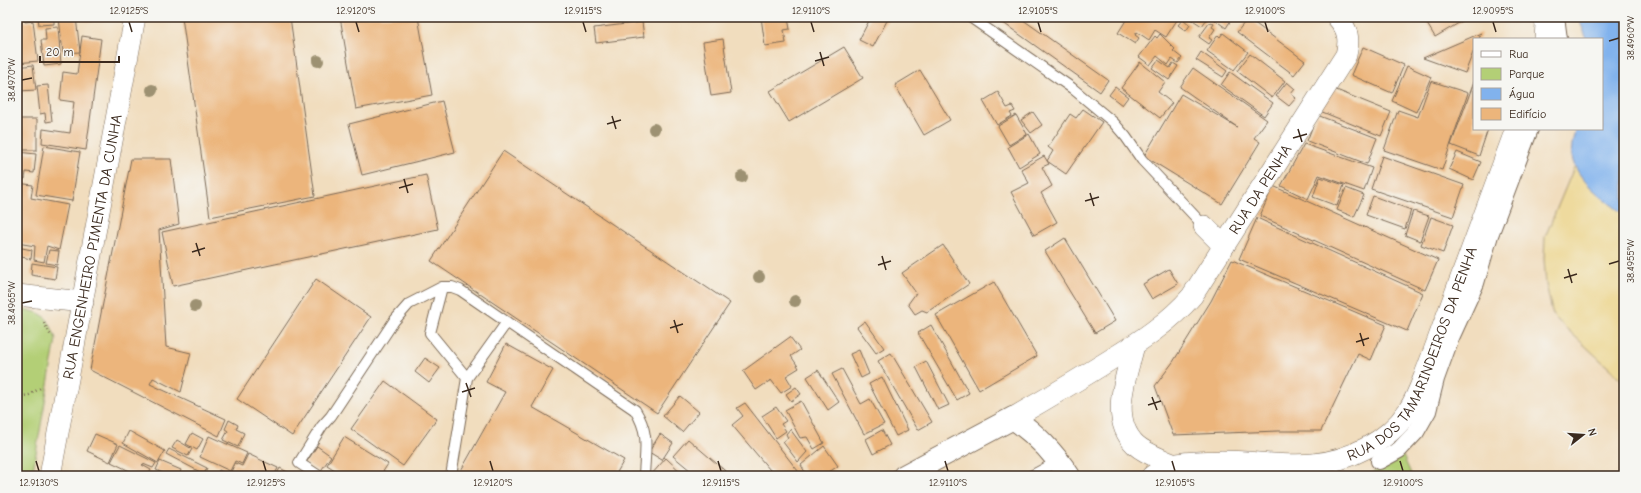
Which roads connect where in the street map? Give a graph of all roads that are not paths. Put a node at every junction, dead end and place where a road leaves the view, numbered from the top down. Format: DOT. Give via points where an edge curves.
graph roads {
  1 [pos="135,17"];
  2 [pos="970,17"];
  3 [pos="1337,17"];
  4 [pos="1544,17"];
  5 [pos="1556,17"];
  6 [pos="1546,38"];
  7 [pos="1559,38"];
  8 [pos="1516,130"];
  9 [pos="1530,130"];
  10 [pos="1204,226"];
  11 [pos="1224,246"];
  12 [pos="442,287"];
  13 [pos="17,295"];
  14 [pos="83,302"];
  15 [pos="507,322"];
  16 [pos="1134,345"];
  17 [pos="468,378"];
  18 [pos="1013,418"];
  19 [pos="1379,461"];
  20 [pos="1174,464"];
  21 [pos="1064,468"];
  22 [pos="50,476"];
  23 [pos="319,476"];
  24 [pos="451,476"];
  25 [pos="644,476"];
  26 [pos="904,476"];
  27 [pos="1031,476"];
  28 [pos="1152,476"];
  1 -- 14 [label="street, RUA ENGENHEIRO PIMENTA DA CUNHA"];
  2 -- 10 [label="lane" via="1072,88 1113,122 1142,160"];
  3 -- 11 [label="street, RUA DA PENHA" via="1348,34 1349,45 1346,55"];
  4 -- 6 [label="street"];
  5 -- 7 [label="street"];
  8 -- 20 [label="street, RUA DOS TAMARINDEIROS DA PENHA" via="1428,367 1416,396 1395,428 1354,454 1327,462 1286,464 1246,461"];
  9 -- 19 [label="street" via="1490,235 1476,283 1450,340 1428,411 1416,432 1399,450"];
  10 -- 11 [label="street"];
  11 -- 16 [label="street, RUA DA PENHA" via="1179,312"];
  12 -- 15 [label="lane" via="460,290"];
  12 -- 17 [label="lane" via="430,333"];
  12 -- 23 [label="lane" via="409,304 394,320 316,435 299,463"];
  13 -- 14 [label="street"];
  14 -- 22 [label="street, RUA ENGENHEIRO PIMENTA DA CUNHA"];
  15 -- 17 [label="lane"];
  15 -- 25 [label="lane" via="635,410 642,422 646,438"];
  16 -- 18 [label="street, RUA DA PENHA"];
  16 -- 20 [label="street" via="1123,389 1122,420 1127,434 1137,446"];
  17 -- 24 [label="lane"];
  18 -- 21 [label="main road" via="1030,430"];
  18 -- 26 [label="main road"];
  20 -- 28 [label="street"];
  21 -- 27 [label="lane"];
}
